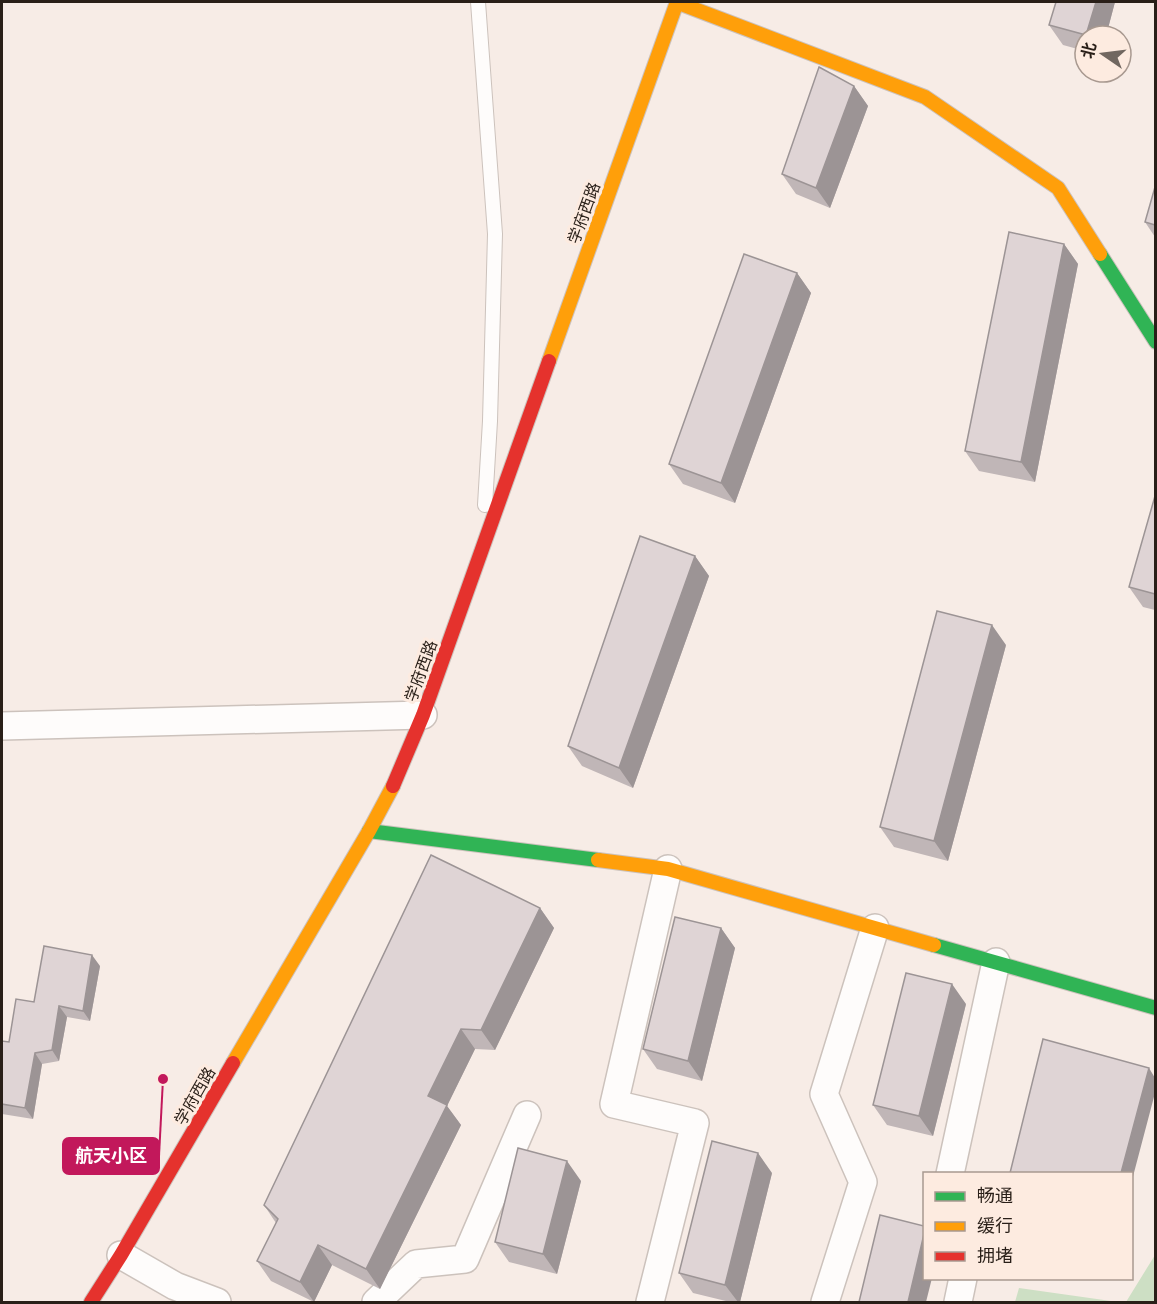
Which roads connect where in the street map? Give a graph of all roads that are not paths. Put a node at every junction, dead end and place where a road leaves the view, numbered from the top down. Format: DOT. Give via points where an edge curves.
graph roads {
  1 [pos="478,2"];
  2 [pos="677,2"];
  3 [pos="1155,342"];
  4 [pos="483,546"];
  5 [pos="423,716"];
  6 [pos="2,726"];
  7 [pos="369,831"];
  8 [pos="668,868"];
  9 [pos="875,928"];
  10 [pos="996,962"];
  11 [pos="1155,1008"];
  12 [pos="527,1115"];
  13 [pos="950,1172"];
  14 [pos="121,1255"];
  15 [pos="963,1280"];
  16 [pos="91,1302"];
  17 [pos="217,1302"];
  18 [pos="376,1302"];
  19 [pos="650,1302"];
  20 [pos="825,1302"];
  21 [pos="958,1302"];
  1 -- 4 [label="lane" via="495,234"];
  2 -- 3 [label="main road" via="925,97 1058,188"];
  2 -- 4 [label="main road, 学府西路"];
  4 -- 5 [label="main road, 学府西路"];
  5 -- 6 [label="street"];
  5 -- 7 [label="main road, 学府西路" via="400,773"];
  7 -- 8 [label="main road"];
  7 -- 14 [label="main road, 学府西路"];
  8 -- 9 [label="main road"];
  8 -- 19 [label="street" via="614,1104 695,1123"];
  9 -- 10 [label="main road"];
  9 -- 20 [label="street" via="825,1094 863,1182"];
  10 -- 11 [label="main road"];
  10 -- 13 [label="street"];
  12 -- 18 [label="street" via="465,1259 416,1264"];
  14 -- 16 [label="main road, 学府西路"];
  14 -- 17 [label="street" via="174,1286"];
  15 -- 21 [label="street"];
}
